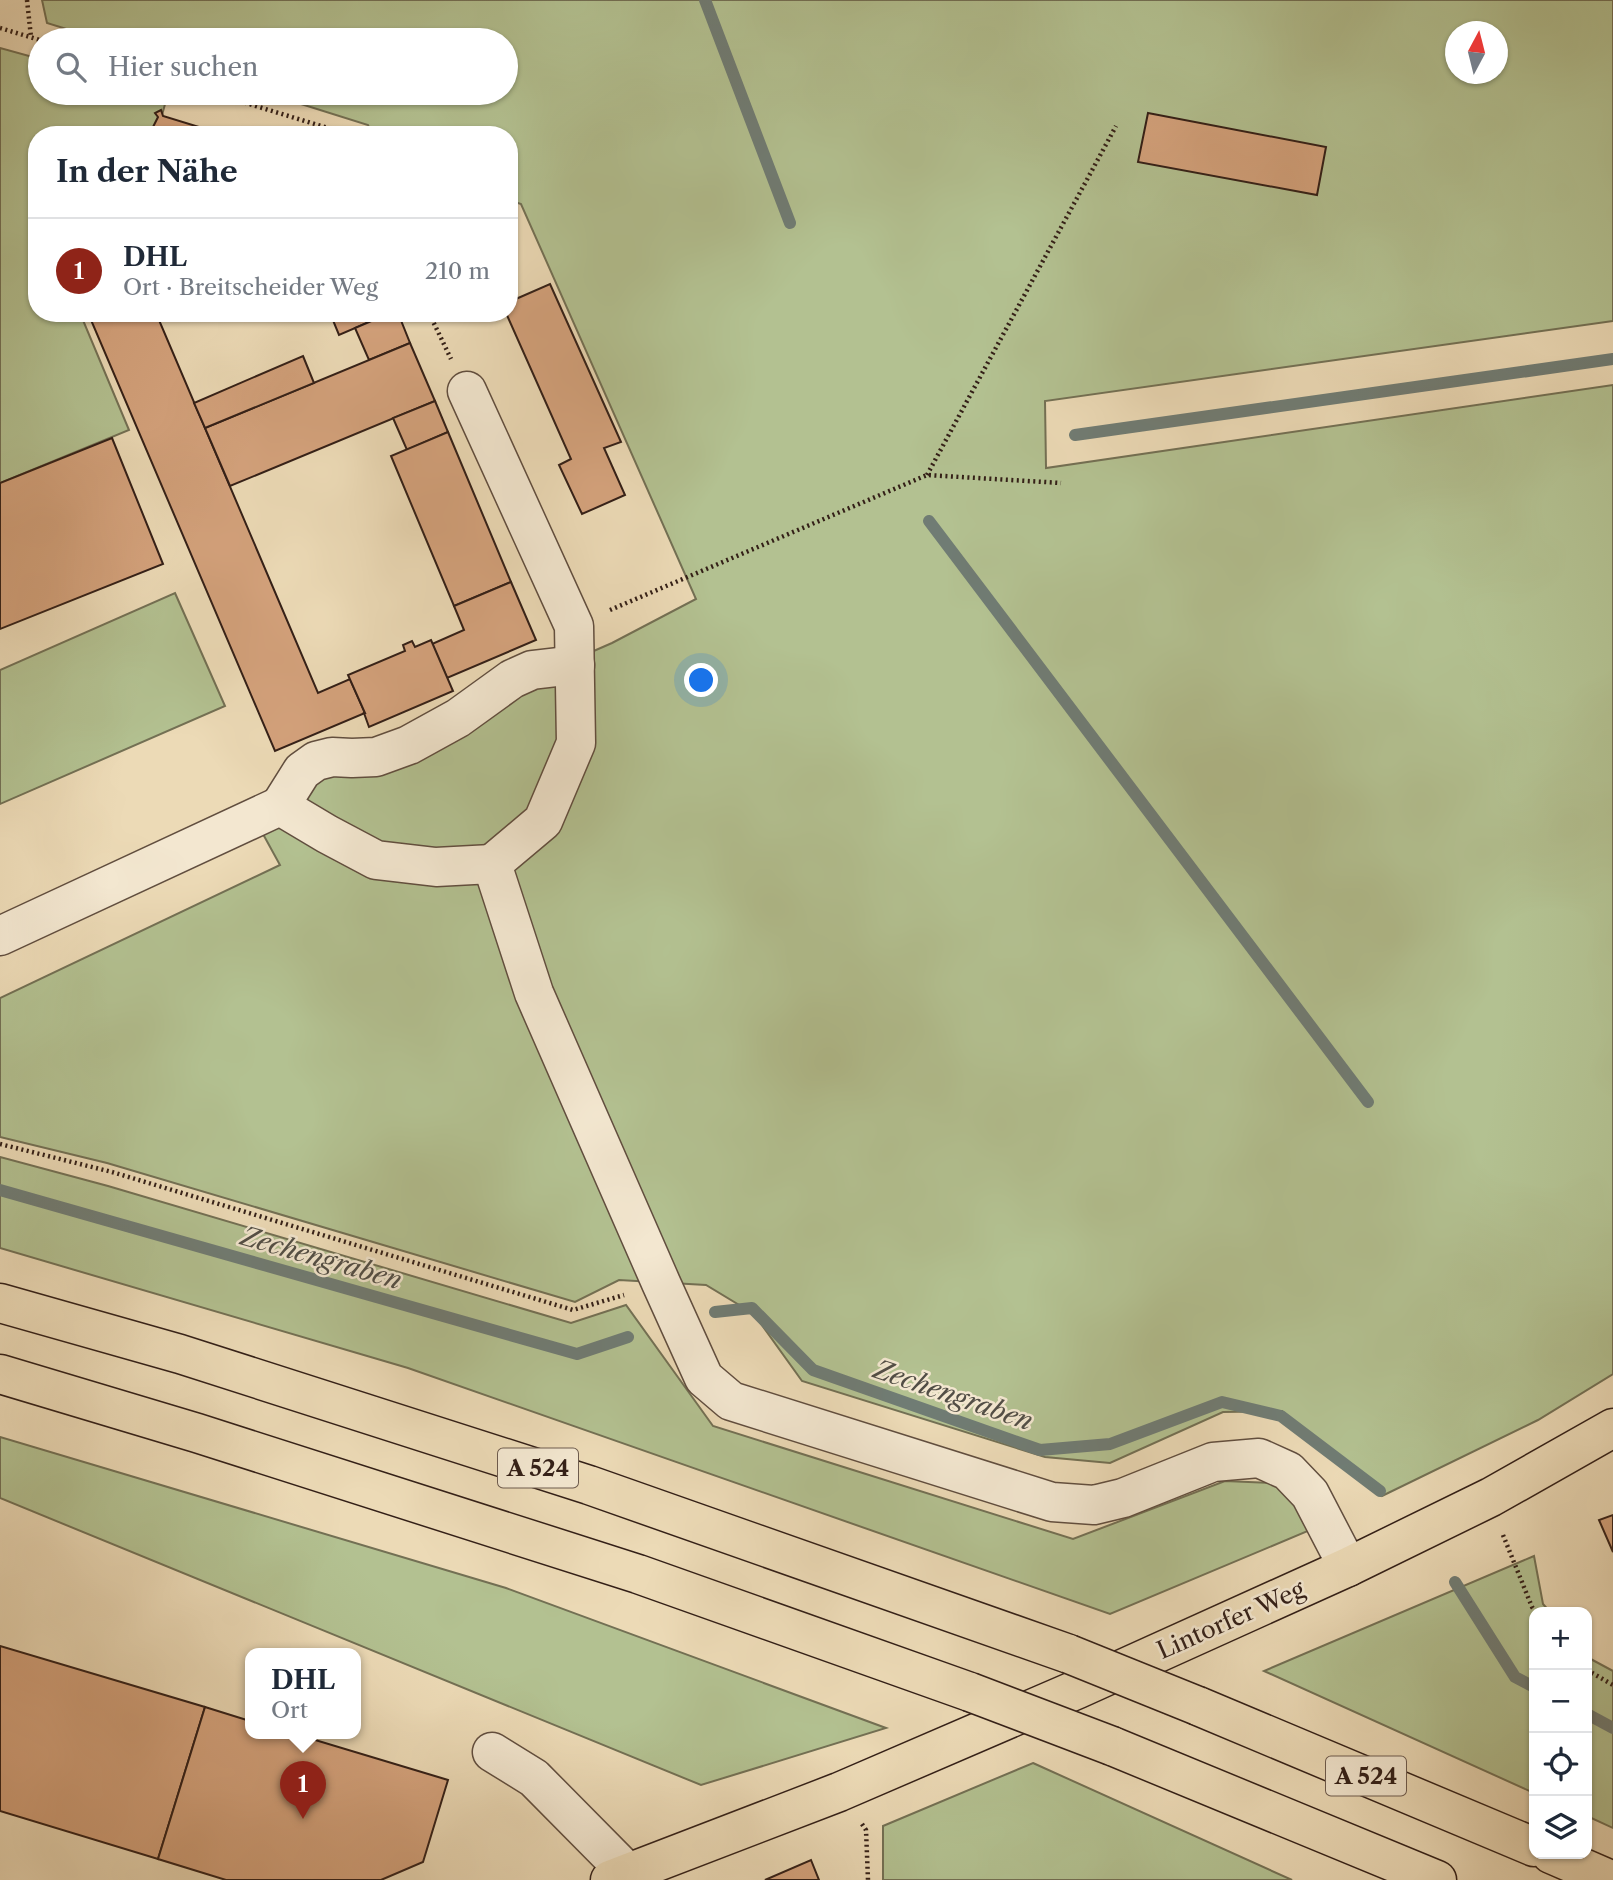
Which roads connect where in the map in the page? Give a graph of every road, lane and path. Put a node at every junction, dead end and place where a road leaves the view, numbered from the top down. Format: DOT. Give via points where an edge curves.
graph roads {
  1 [pos="27,0"];
  2 [pos="0,28"];
  3 [pos="30,28"];
  4 [pos="28,36"];
  5 [pos="252,105"];
  6 [pos="321,126"];
  7 [pos="1116,126"];
  8 [pos="433,322"];
  9 [pos="467,391"];
  10 [pos="927,475"];
  11 [pos="1061,483"];
  12 [pos="574,626"];
  13 [pos="575,665"];
  14 [pos="280,806"];
  15 [pos="492,864"];
  16 [pos="0,936"];
  17 [pos="0,1144"];
  18 [pos="661,1283"];
  19 [pos="0,1303"];
  20 [pos="0,1374"];
  21 [pos="1613,1428"];
  22 [pos="1491,1497"];
  23 [pos="1348,1567"];
  24 [pos="1532,1607"];
  25 [pos="1592,1673"];
  26 [pos="1613,1685"];
  27 [pos="492,1752"];
  28 [pos="839,1792"];
  29 [pos="1529,1845"];
  30 [pos="1563,1859"];
  31 [pos="618,1876"];
  32 [pos="868,1880"];
  33 [pos="1437,1880"];
  34 [pos="1611,1880"];
  1 -- 3 [label="path"];
  2 -- 4 [label="path"];
  5 -- 6 [label="path"];
  7 -- 10 [label="path"];
  8 -- 9 [label="path"];
  9 -- 12 [label="street"];
  10 -- 11 [label="path"];
  10 -- 12 [label="path"];
  12 -- 13 [label="street"];
  13 -- 14 [label="street" via="532,670 512,679 458,718 409,745 376,757 316,761 302,771"];
  13 -- 15 [label="street" via="576,743 543,821"];
  14 -- 15 [label="street" via="376,860 436,867"];
  14 -- 16 [label="street"];
  15 -- 18 [label="street" via="534,993"];
  17 -- 18 [label="path" via="112,1172 573,1310"];
  18 -- 23 [label="street" via="704,1378 731,1402 1052,1502 1094,1505 1213,1462 1259,1458 1288,1471 1310,1494"];
  19 -- 29 [label="main road, A 524, bridge" via="180,1354 589,1485 1069,1654"];
  20 -- 33 [label="main road, A 524, bridge" via="638,1574 1112,1746"];
  21 -- 22 [label="main road, Lintorfer Weg"];
  22 -- 23 [label="main road, Lintorfer Weg"];
  22 -- 24 [label="path"];
  23 -- 28 [label="main road, Lintorfer Weg"];
  25 -- 26 [label="path"];
  27 -- 31 [label="street" via="534,1779"];
  28 -- 31 [label="main road, Lintorfer Weg"];
  28 -- 32 [label="path" via="866,1830"];
  30 -- 34 [label="main road"];
}
